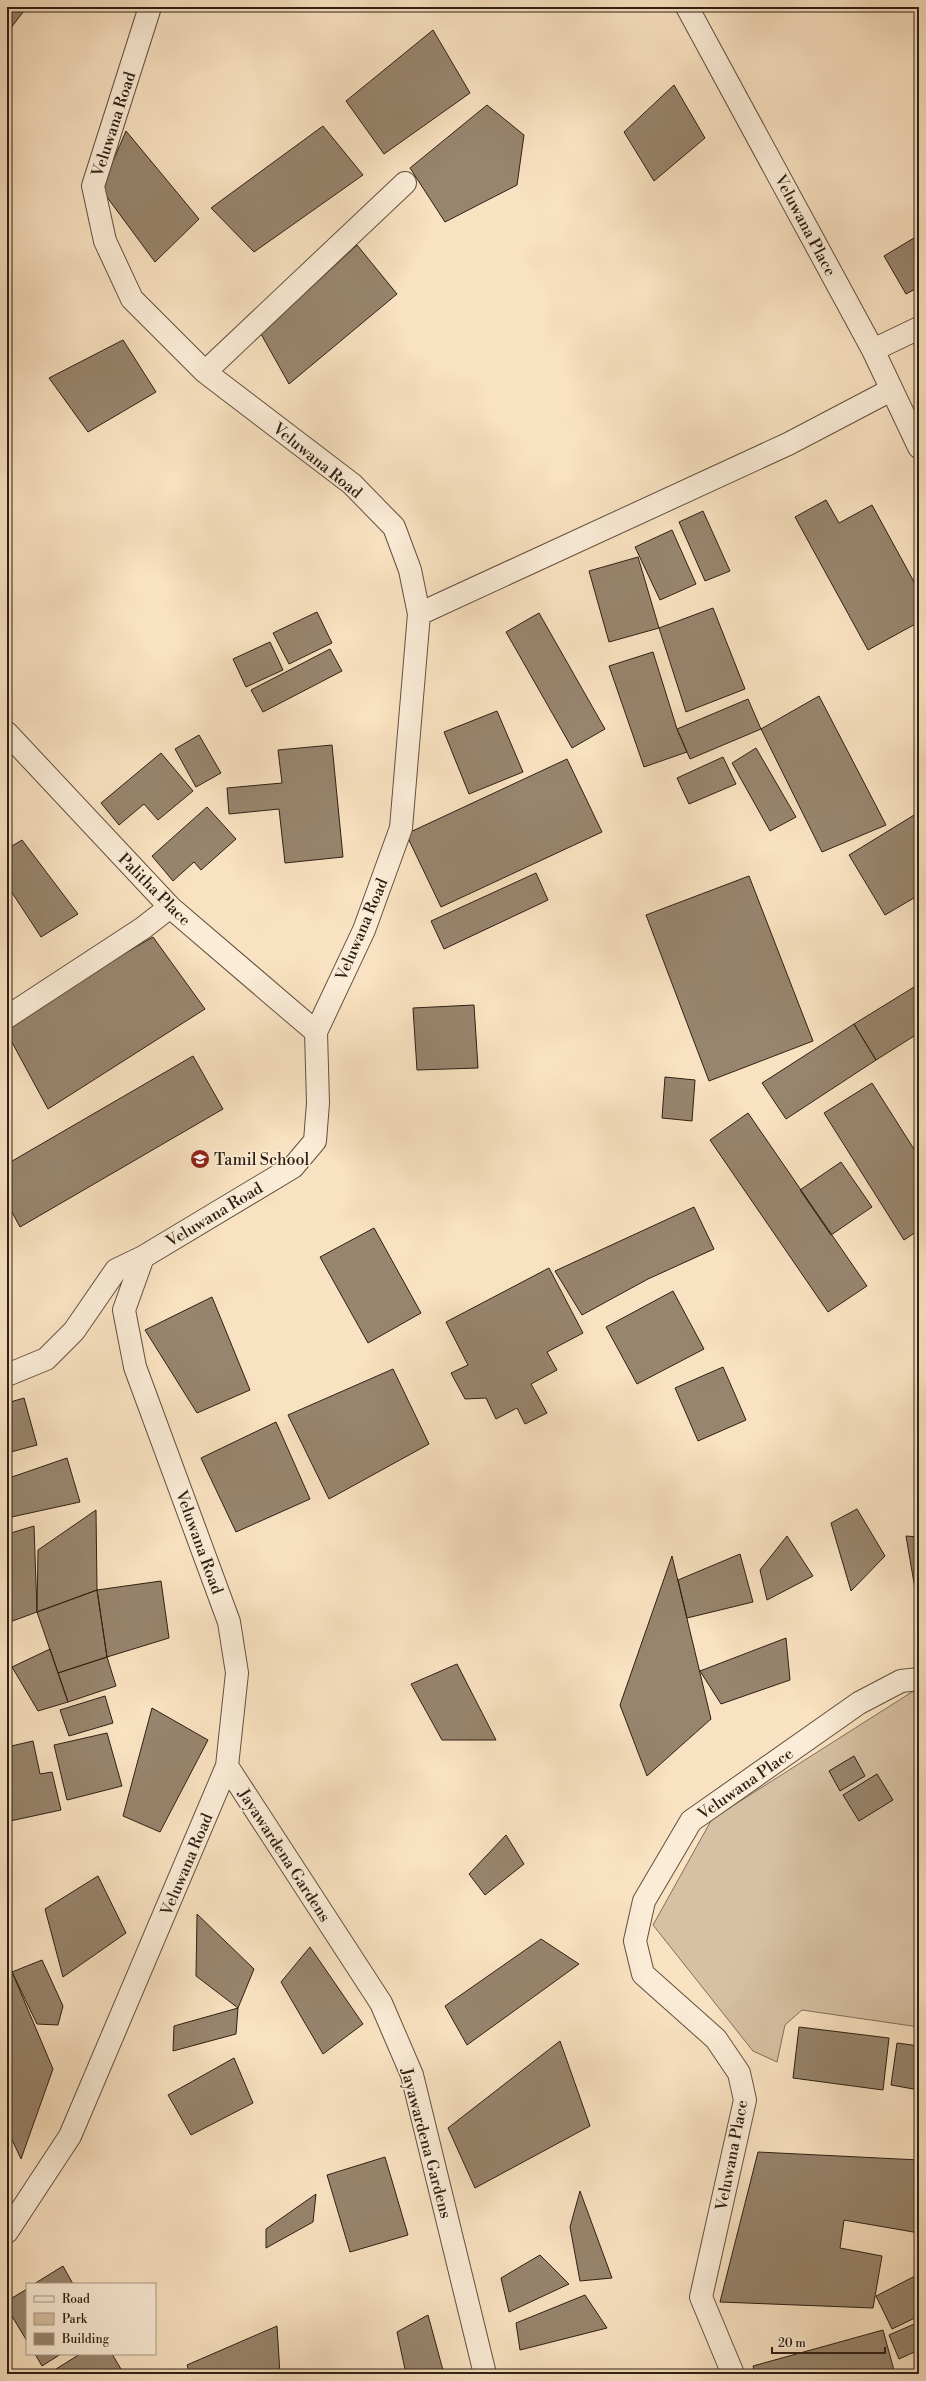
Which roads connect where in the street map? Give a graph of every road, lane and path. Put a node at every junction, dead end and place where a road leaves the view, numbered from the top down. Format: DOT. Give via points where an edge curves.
graph roads {
  1 [pos="150,7"];
  2 [pos="687,7"];
  3 [pos="406,183"];
  4 [pos="919,328"];
  5 [pos="873,350"];
  6 [pos="205,372"];
  7 [pos="891,390"];
  8 [pos="919,447"];
  9 [pos="419,614"];
  10 [pos="7,733"];
  11 [pos="170,907"];
  12 [pos="7,1017"];
  13 [pos="316,1032"];
  14 [pos="142,1257"];
  15 [pos="7,1375"];
  16 [pos="919,1679"];
  17 [pos="227,1766"];
  18 [pos="7,2232"];
  19 [pos="485,2374"];
  20 [pos="733,2374"];
  1 -- 6 [label="street, Veluwana Road" via="93,186 105,241 132,299"];
  2 -- 5 [label="street, Veluwana Place"];
  3 -- 6 [label="street"];
  4 -- 5 [label="street"];
  5 -- 7 [label="street, Veluwana Place"];
  6 -- 9 [label="street, Veluwana Road" via="352,484 394,527 410,570"];
  7 -- 8 [label="street, Veluwana Place"];
  7 -- 9 [label="street" via="788,444"];
  9 -- 13 [label="street, Veluwana Road" via="401,828 364,930"];
  10 -- 11 [label="street, Palitha Place"];
  11 -- 12 [label="street" via="143,928"];
  11 -- 13 [label="street, Palitha Place"];
  13 -- 14 [label="street, Veluwana Road" via="318,1103 315,1142 293,1167"];
  14 -- 15 [label="street" via="116,1270 74,1331 46,1359"];
  14 -- 17 [label="street, Veluwana Road" via="124,1310 135,1367 229,1622 237,1673"];
  16 -- 20 [label="street, Veluwana Place" via="901,1681 859,1703 691,1821 644,1901 635,1941 643,1974 716,2038 739,2073 745,2100 701,2298"];
  17 -- 18 [label="street, Veluwana Road" via="70,2136"];
  17 -- 19 [label="street, Jayawardena Gardens" via="381,2003 412,2075"];
}
